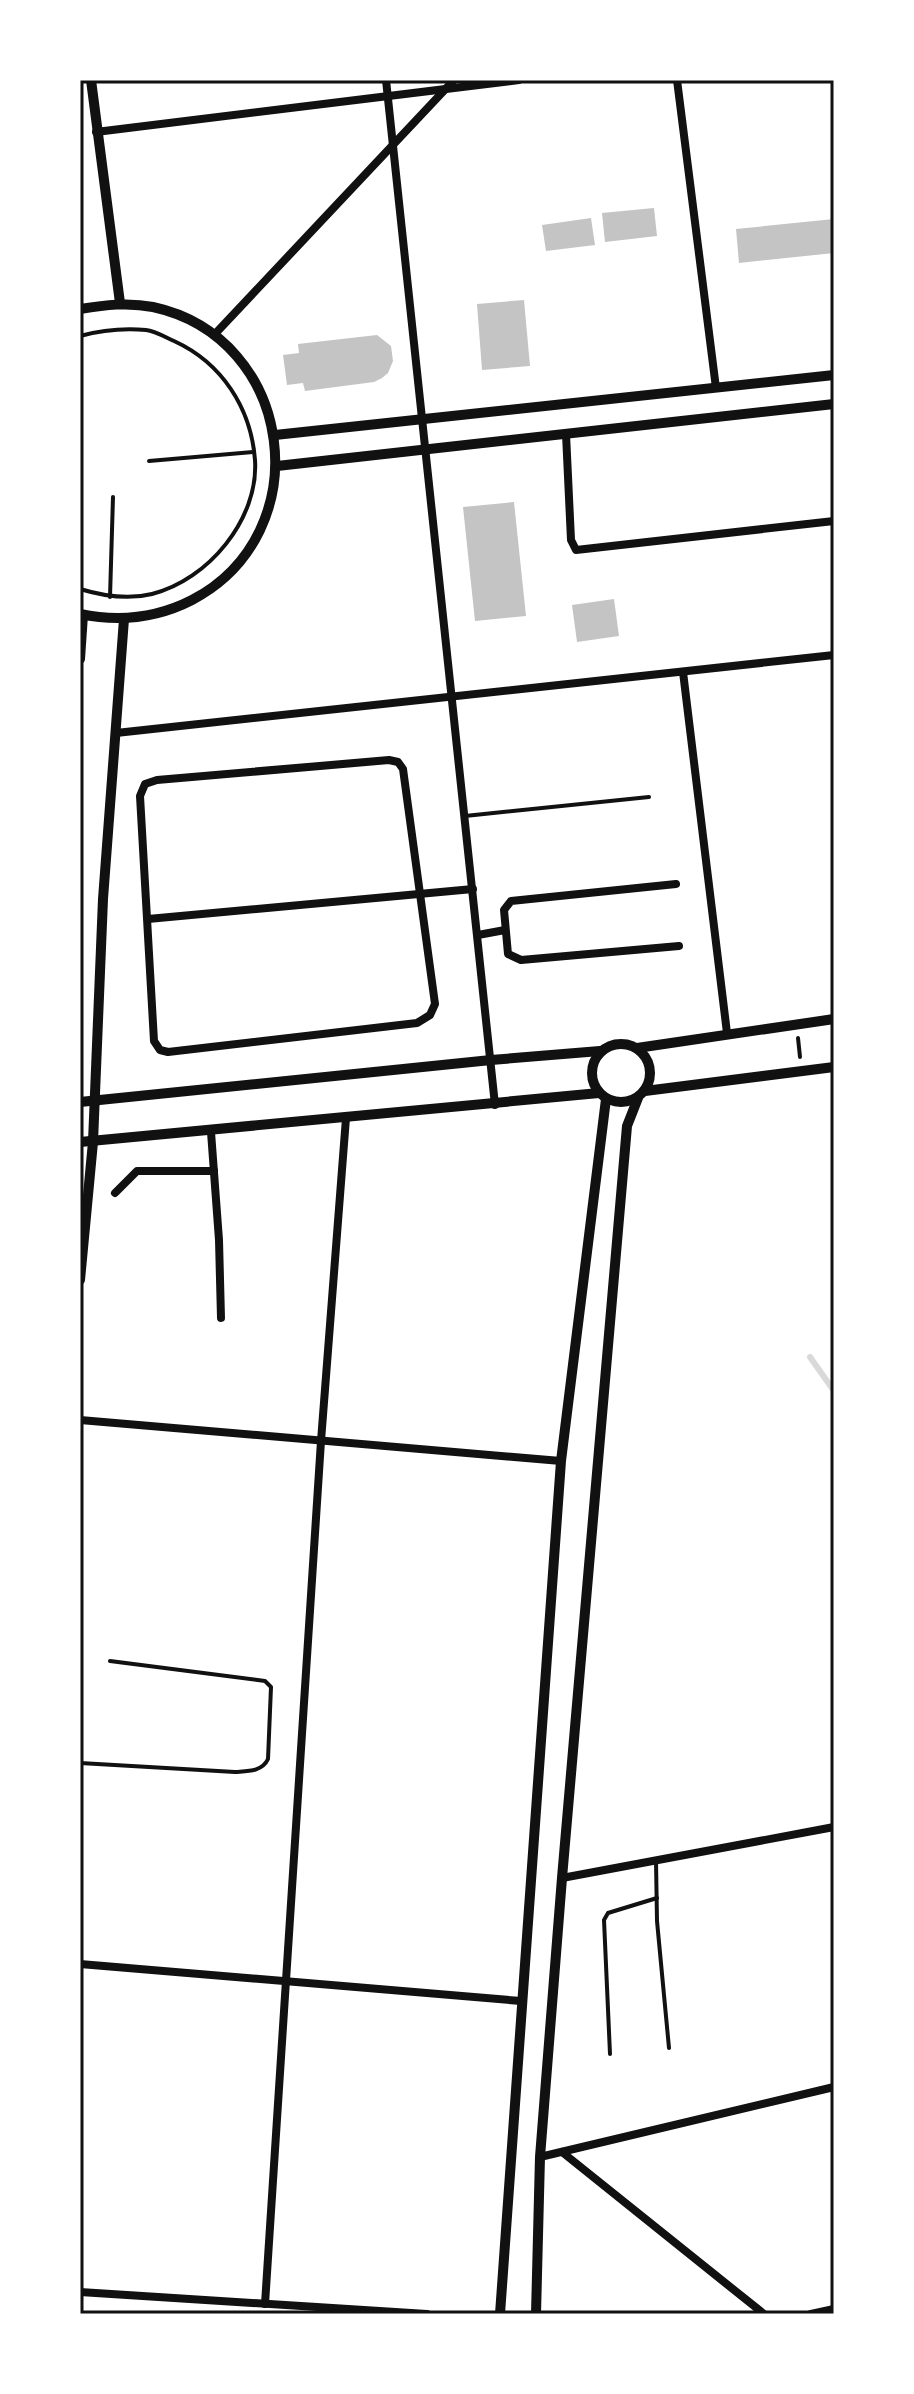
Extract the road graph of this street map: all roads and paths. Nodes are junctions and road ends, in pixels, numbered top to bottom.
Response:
1 (91, 80) edge
2 (386, 80) edge
3 (454, 80) edge
4 (519, 80) edge
5 (677, 80) edge
6 (446, 88) junction
7 (387, 95) junction
8 (96, 132) junction
9 (393, 146) junction
10 (120, 303) junction
11 (80, 309) edge
12 (214, 335) junction
13 (80, 336) edge
14 (834, 375) edge
15 (716, 388) junction
16 (834, 404) edge
17 (421, 419) junction
18 (566, 434) junction
19 (275, 435) junction
20 (424, 449) junction
21 (253, 452) junction
22 (149, 461) dead end
23 (277, 466) junction
24 (113, 497) dead end
25 (834, 521) edge
26 (80, 589) edge
27 (110, 597) junction
28 (81, 614) edge
29 (124, 619) junction
30 (834, 655) edge
31 (80, 659) edge
32 (683, 672) junction
33 (451, 696) junction
34 (116, 733) junction
35 (649, 797) dead end
36 (465, 816) junction
37 (676, 884) dead end
38 (473, 889) junction
39 (419, 895) junction
40 (148, 919) junction
41 (505, 930) junction
42 (478, 935) junction
43 (679, 946) dead end
44 (834, 1019) edge
45 (797, 1024) junction
46 (727, 1033) junction
47 (637, 1048) junction
48 (600, 1051) junction
49 (491, 1060) junction
50 (834, 1067) edge
51 (801, 1071) junction
52 (641, 1094) junction
53 (602, 1096) junction
54 (80, 1102) edge
55 (94, 1102) junction
56 (495, 1105) junction
57 (346, 1118) junction
58 (211, 1132) junction
59 (80, 1142) edge
60 (93, 1142) junction
61 (214, 1171) junction
62 (115, 1193) dead end
63 (80, 1280) edge
64 (221, 1318) dead end
65 (80, 1420) edge
66 (321, 1441) junction
67 (561, 1461) junction
68 (110, 1661) dead end
69 (80, 1763) edge
70 (834, 1827) edge
71 (656, 1859) junction
72 (562, 1878) junction
73 (657, 1898) junction
74 (80, 1964) edge
75 (285, 1981) junction
76 (521, 2001) junction
77 (669, 2048) dead end
78 (610, 2054) dead end
79 (834, 2087) edge
80 (562, 2152) junction
81 (540, 2157) junction
82 (80, 2292) edge
83 (265, 2304) junction
84 (834, 2309) edge
85 (427, 2314) edge
86 (500, 2314) edge
87 (536, 2314) edge
88 (764, 2314) edge
89 (811, 2314) edge

1 - 8 street
2 - 7 street
3 - 6 street
4 - 6 street
5 - 15 street
6 - 7 street
6 - 9 street
7 - 8 street
7 - 9 street
8 - 10 street
9 - 12 street
9 - 17 street
10 - 11 street
10 - 12 street
12 - 19 street
13 - 21 path
14 - 15 street
15 - 17 street
16 - 18 street
17 - 19 street
17 - 20 street
18 - 20 street
18 - 25 street
19 - 23 street
20 - 23 street
20 - 33 street
21 - 22 path
21 - 27 path
23 - 29 street
24 - 27 path
26 - 27 path
28 - 29 street
28 - 31 street
29 - 34 street
30 - 32 street
32 - 33 street
32 - 46 street
33 - 34 street
33 - 36 street
34 - 55 street
35 - 36 lane
36 - 38 street
37 - 41 street
38 - 39 street
38 - 42 street
39 - 40 street
39 - 40 street
39 - 40 street
41 - 42 street
41 - 43 street
42 - 49 street
44 - 45 street
45 - 46 street
45 - 51 path
46 - 47 street
47 - 48 street
47 - 52 street
48 - 49 street
48 - 53 street
49 - 55 street
49 - 56 street
50 - 51 street
51 - 52 street
52 - 53 street
52 - 72 street
53 - 56 street
53 - 67 street
54 - 55 street
55 - 60 street
56 - 57 street
57 - 58 street
57 - 66 street
58 - 60 street
58 - 61 street
59 - 60 street
60 - 63 street
61 - 62 street
61 - 64 street
65 - 66 street
66 - 67 street
66 - 75 street
67 - 76 street
68 - 69 lane
70 - 71 street
71 - 72 street
71 - 73 lane
72 - 81 street
73 - 77 lane
73 - 78 lane
74 - 75 street
75 - 76 street
75 - 83 street
76 - 86 street
79 - 80 street
80 - 81 street
80 - 88 street
81 - 87 street
82 - 83 street
83 - 85 street
84 - 89 street

